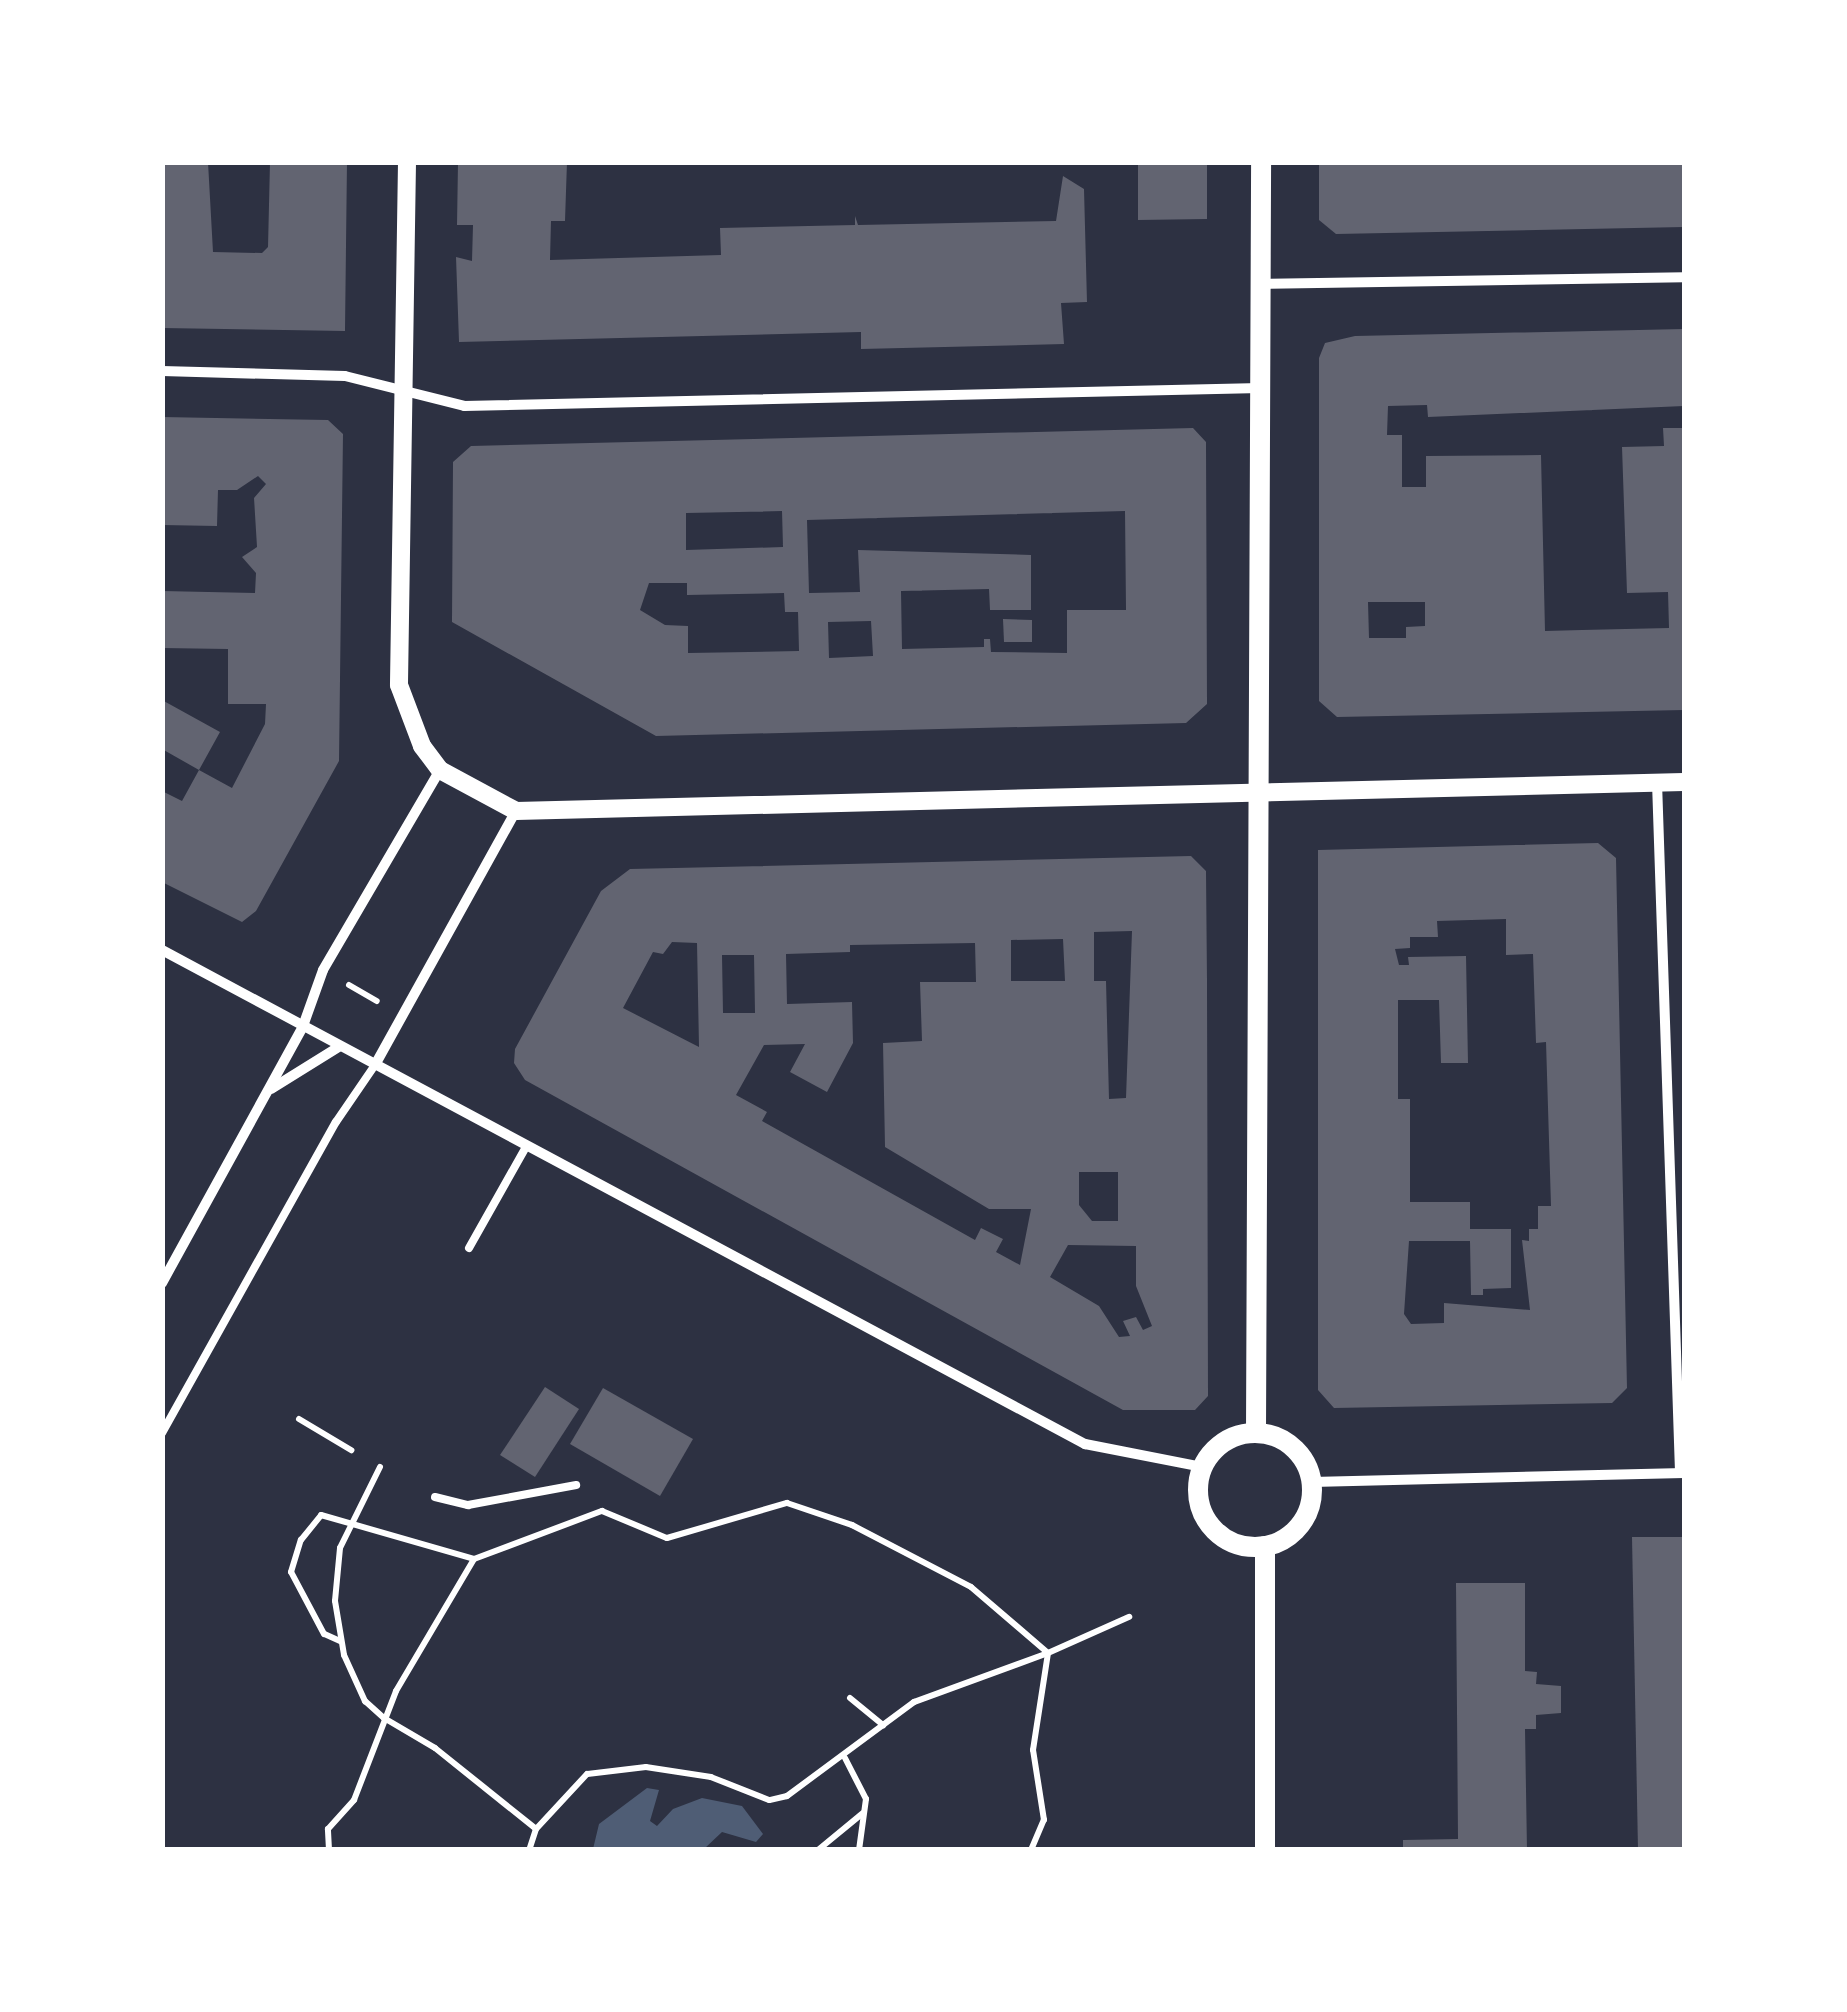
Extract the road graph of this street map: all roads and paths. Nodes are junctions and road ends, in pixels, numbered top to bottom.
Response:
1 (407, 162) edge
2 (1261, 162) edge
3 (1684, 276) edge
4 (1261, 284) junction
5 (162, 371) edge
6 (1261, 388) junction
7 (401, 394) junction
8 (440, 770) junction
9 (1657, 782) junction
10 (1684, 782) edge
11 (1259, 793) junction
12 (516, 811) junction
13 (162, 950) edge
14 (335, 977) dead end
15 (381, 1004) dead end
16 (303, 1026) junction
17 (340, 1046) junction
18 (375, 1065) junction
19 (270, 1089) junction
20 (527, 1146) junction
21 (469, 1248) dead end
22 (162, 1283) edge
23 (298, 1419) dead end
24 (1256, 1432) junction
25 (162, 1433) edge
26 (350, 1450) dead end
27 (380, 1467) dead end
28 (1202, 1467) junction
29 (1682, 1473) edge
30 (1312, 1482) junction
31 (576, 1484) dead end
32 (435, 1497) dead end
33 (351, 1523) junction
34 (1265, 1546) junction
35 (474, 1559) junction
36 (1129, 1617) dead end
37 (341, 1641) junction
38 (1048, 1653) junction
39 (850, 1698) dead end
40 (384, 1718) junction
41 (883, 1725) junction
42 (845, 1758) junction
43 (864, 1813) junction
44 (536, 1830) junction
45 (329, 1850) edge
46 (529, 1850) edge
47 (818, 1850) edge
48 (860, 1850) edge
49 (1031, 1850) edge
50 (1265, 1850) edge

1 - 7 street
2 - 4 main road
3 - 4 street
4 - 6 main road
5 - 7 street
6 - 7 street
6 - 11 main road
7 - 8 street
8 - 12 street
8 - 16 street
9 - 10 street
9 - 11 street
9 - 29 street
11 - 12 street
11 - 24 main road
12 - 18 street
13 - 16 street
14 - 15 path
16 - 17 street
16 - 19 street
17 - 18 street
17 - 19 street
18 - 20 street
18 - 25 lane
19 - 22 street
20 - 21 lane
20 - 28 street
23 - 26 path
24 - 28 main road
24 - 30 main road
27 - 33 path
28 - 34 main road
29 - 30 street
30 - 34 main road
31 - 32 lane
33 - 35 path
33 - 37 path
33 - 37 path
34 - 50 main road
35 - 38 path
35 - 40 path
36 - 38 path
37 - 40 path
38 - 41 path
38 - 49 path
39 - 41 path
40 - 44 path
40 - 45 path
41 - 42 path
42 - 43 path
42 - 44 path
43 - 47 path
43 - 48 path
44 - 46 path

